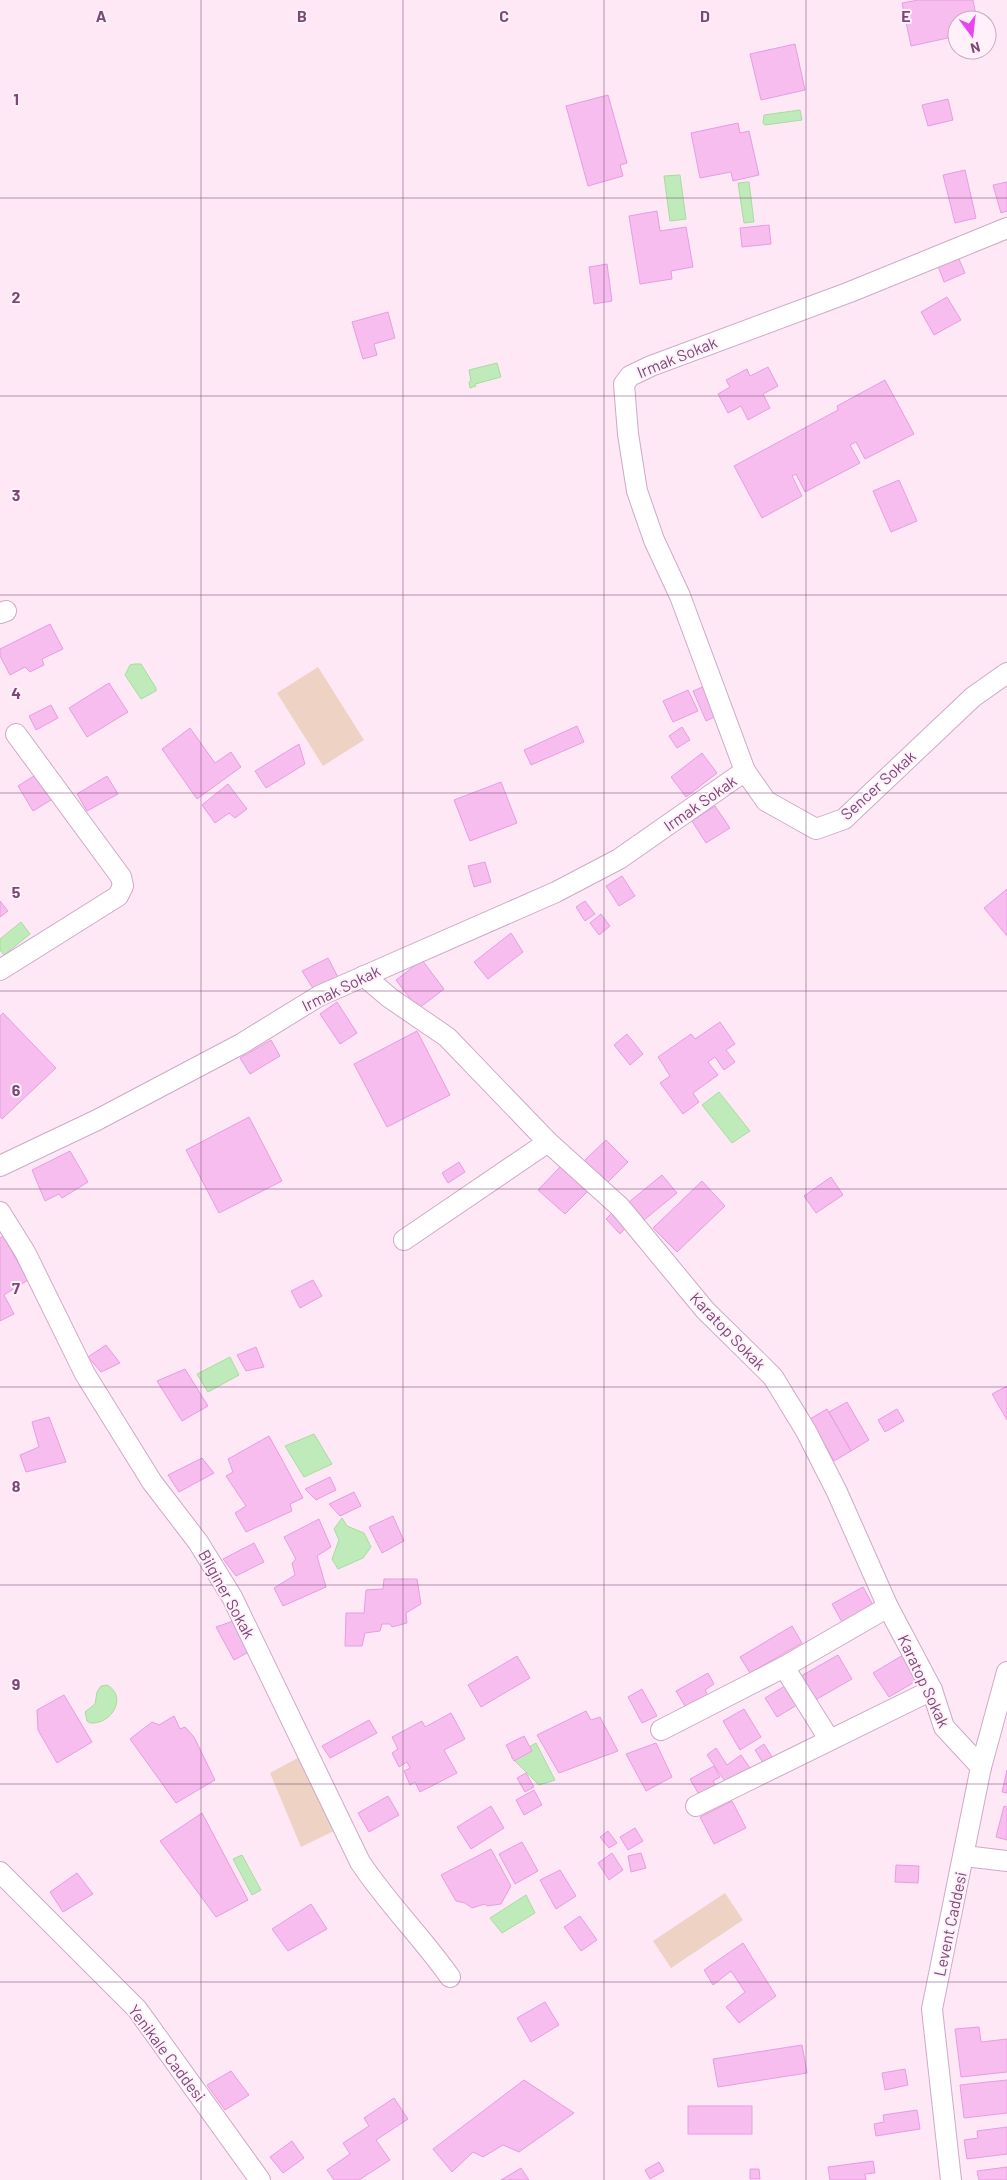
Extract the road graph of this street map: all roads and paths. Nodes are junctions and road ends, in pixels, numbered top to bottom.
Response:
1 (1007, 228) edge
2 (1007, 673) edge
3 (16, 734) dead end
4 (745, 771) junction
5 (0, 970) edge
6 (364, 976) junction
7 (548, 1142) junction
8 (0, 1166) edge
9 (0, 1212) edge
10 (404, 1240) dead end
11 (888, 1606) junction
12 (784, 1667) junction
13 (1007, 1672) edge
14 (932, 1690) junction
15 (661, 1730) dead end
16 (829, 1739) junction
17 (981, 1767) junction
18 (696, 1806) dead end
19 (965, 1856) junction
20 (1007, 1861) edge
21 (0, 1872) edge
22 (450, 1977) dead end
23 (260, 2180) edge
24 (951, 2180) edge

1 - 4 street, Irmak Sokak
2 - 4 street, Sencer Sokak
3 - 5 street
4 - 6 street, Irmak Sokak
6 - 7 street, Karatop Sokak
6 - 8 street, Irmak Sokak
7 - 10 street
7 - 11 street, Karatop Sokak
9 - 22 street, Bilginer Sokak
11 - 12 street
11 - 14 street, Karatop Sokak
12 - 15 street
12 - 16 street
13 - 17 street, Levent Caddesi
14 - 16 street
14 - 17 street, Karatop Sokak
16 - 18 street
17 - 19 street, Levent Caddesi
19 - 20 street
19 - 24 street, Levent Caddesi
21 - 23 street, Yenikale Caddesi

